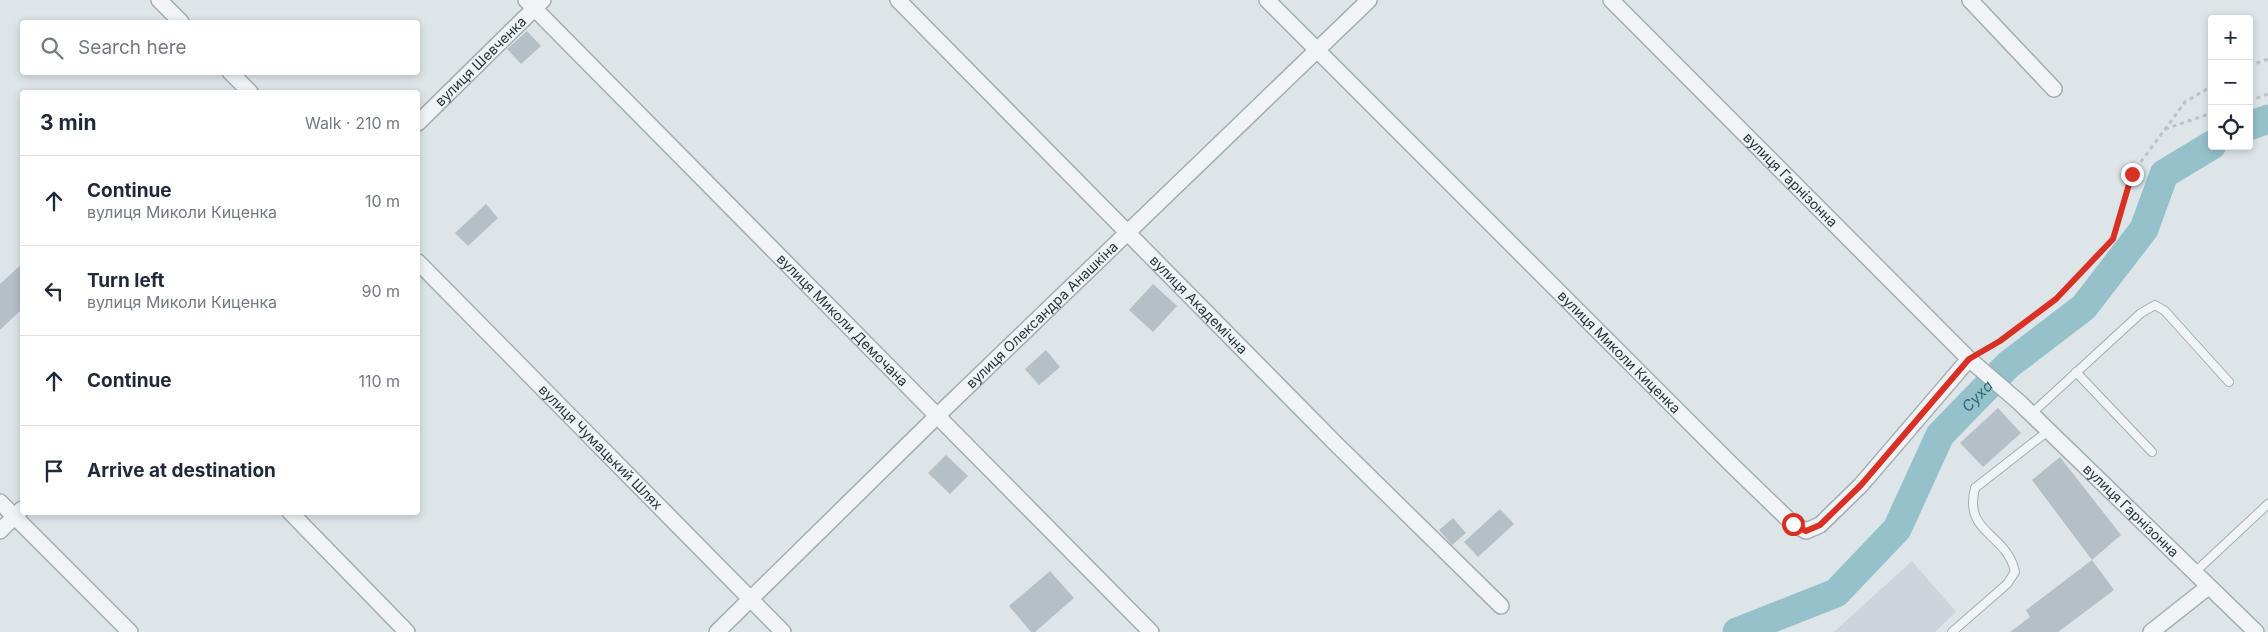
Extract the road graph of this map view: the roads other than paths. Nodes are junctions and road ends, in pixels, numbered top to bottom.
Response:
1 (159, 0) edge
2 (898, 0) edge
3 (1267, 0) edge
4 (1369, 0) edge
5 (1611, 0) edge
6 (1970, 0) edge
7 (534, 3) edge
8 (179, 20) edge
9 (1317, 51) junction
10 (233, 75) edge
11 (2054, 89) dead end
12 (248, 90) edge
13 (420, 121) edge
14 (1129, 232) junction
15 (420, 264) edge
16 (1969, 359) junction
17 (2076, 372) junction
18 (2229, 382) dead end
19 (2031, 414) junction
20 (936, 417) junction
21 (2048, 431) junction
22 (2152, 452) dead end
23 (1, 503) edge
24 (2268, 504) edge
25 (19, 513) edge
26 (21, 515) edge
27 (293, 515) edge
28 (0, 531) edge
29 (2194, 573) junction
30 (2208, 586) junction
31 (750, 600) junction
32 (1501, 606) dead end
33 (130, 632) edge
34 (407, 632) edge
35 (717, 632) edge
36 (783, 632) edge
37 (1151, 632) edge
38 (1952, 632) edge
39 (2151, 632) edge
40 (2256, 632) edge

1 - 8 street
2 - 14 street, вулиця Академічна
3 - 9 street, вулиця Миколи Киценка
4 - 9 street, вулиця Олександра Анашкіна
5 - 16 street, вулиця Гарнізонна
6 - 11 street
7 - 13 street, вулиця Шевченка
7 - 20 street, вулиця Миколи Демочана
9 - 14 street, вулиця Олександра Анашкіна
9 - 16 street, вулиця Миколи Киценка
10 - 12 street
14 - 20 street, вулиця Олександра Анашкіна
14 - 32 street, вулиця Академічна
15 - 31 street, вулиця Чумацький Шлях
16 - 19 street, вулиця Гарнізонна
17 - 18 lane
17 - 19 lane
17 - 22 lane
19 - 21 street, вулиця Гарнізонна
20 - 31 street, вулиця Олександра Анашкіна
20 - 37 street, вулиця Миколи Демочана
21 - 29 street, вулиця Гарнізонна
21 - 38 lane
23 - 25 street
24 - 29 lane
25 - 28 street
26 - 33 street
27 - 34 street
29 - 30 street, вулиця Гарнізонна
30 - 39 street
30 - 40 street, вулиця Гарнізонна
31 - 35 street, вулиця Олександра Анашкіна
31 - 36 street, вулиця Чумацький Шлях

